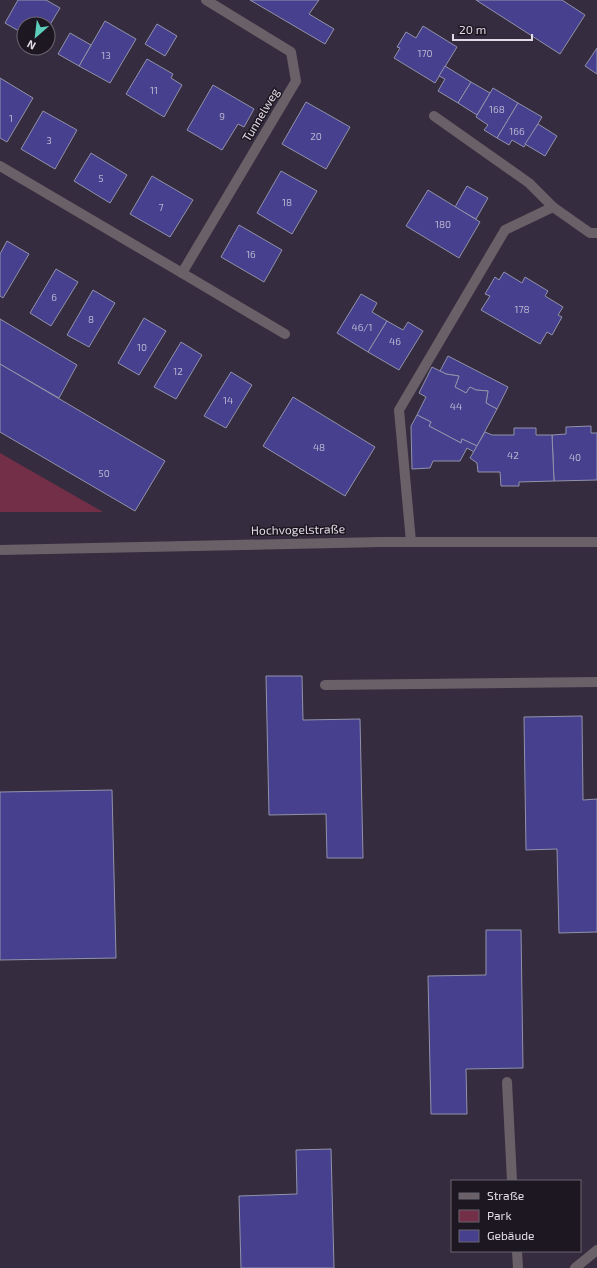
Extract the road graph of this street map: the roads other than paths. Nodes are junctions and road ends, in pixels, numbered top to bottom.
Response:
1 (206, 0) edge
2 (434, 116) dead end
3 (0, 166) edge
4 (553, 207) junction
5 (597, 233) edge
6 (182, 273) junction
7 (285, 334) dead end
8 (411, 542) junction
9 (597, 542) edge
10 (0, 550) edge
11 (597, 682) edge
12 (325, 685) dead end
13 (507, 1082) dead end
14 (512, 1180) edge
15 (597, 1250) edge
16 (517, 1252) edge
17 (518, 1268) edge
18 (575, 1268) edge

1 - 6 street, Tunnelweg
2 - 4 street
3 - 6 street
4 - 5 street
4 - 8 street
6 - 7 street
8 - 9 street, Hochvogelstraße
8 - 10 street, Hochvogelstraße
11 - 12 street
13 - 14 street
15 - 18 street
16 - 17 street

